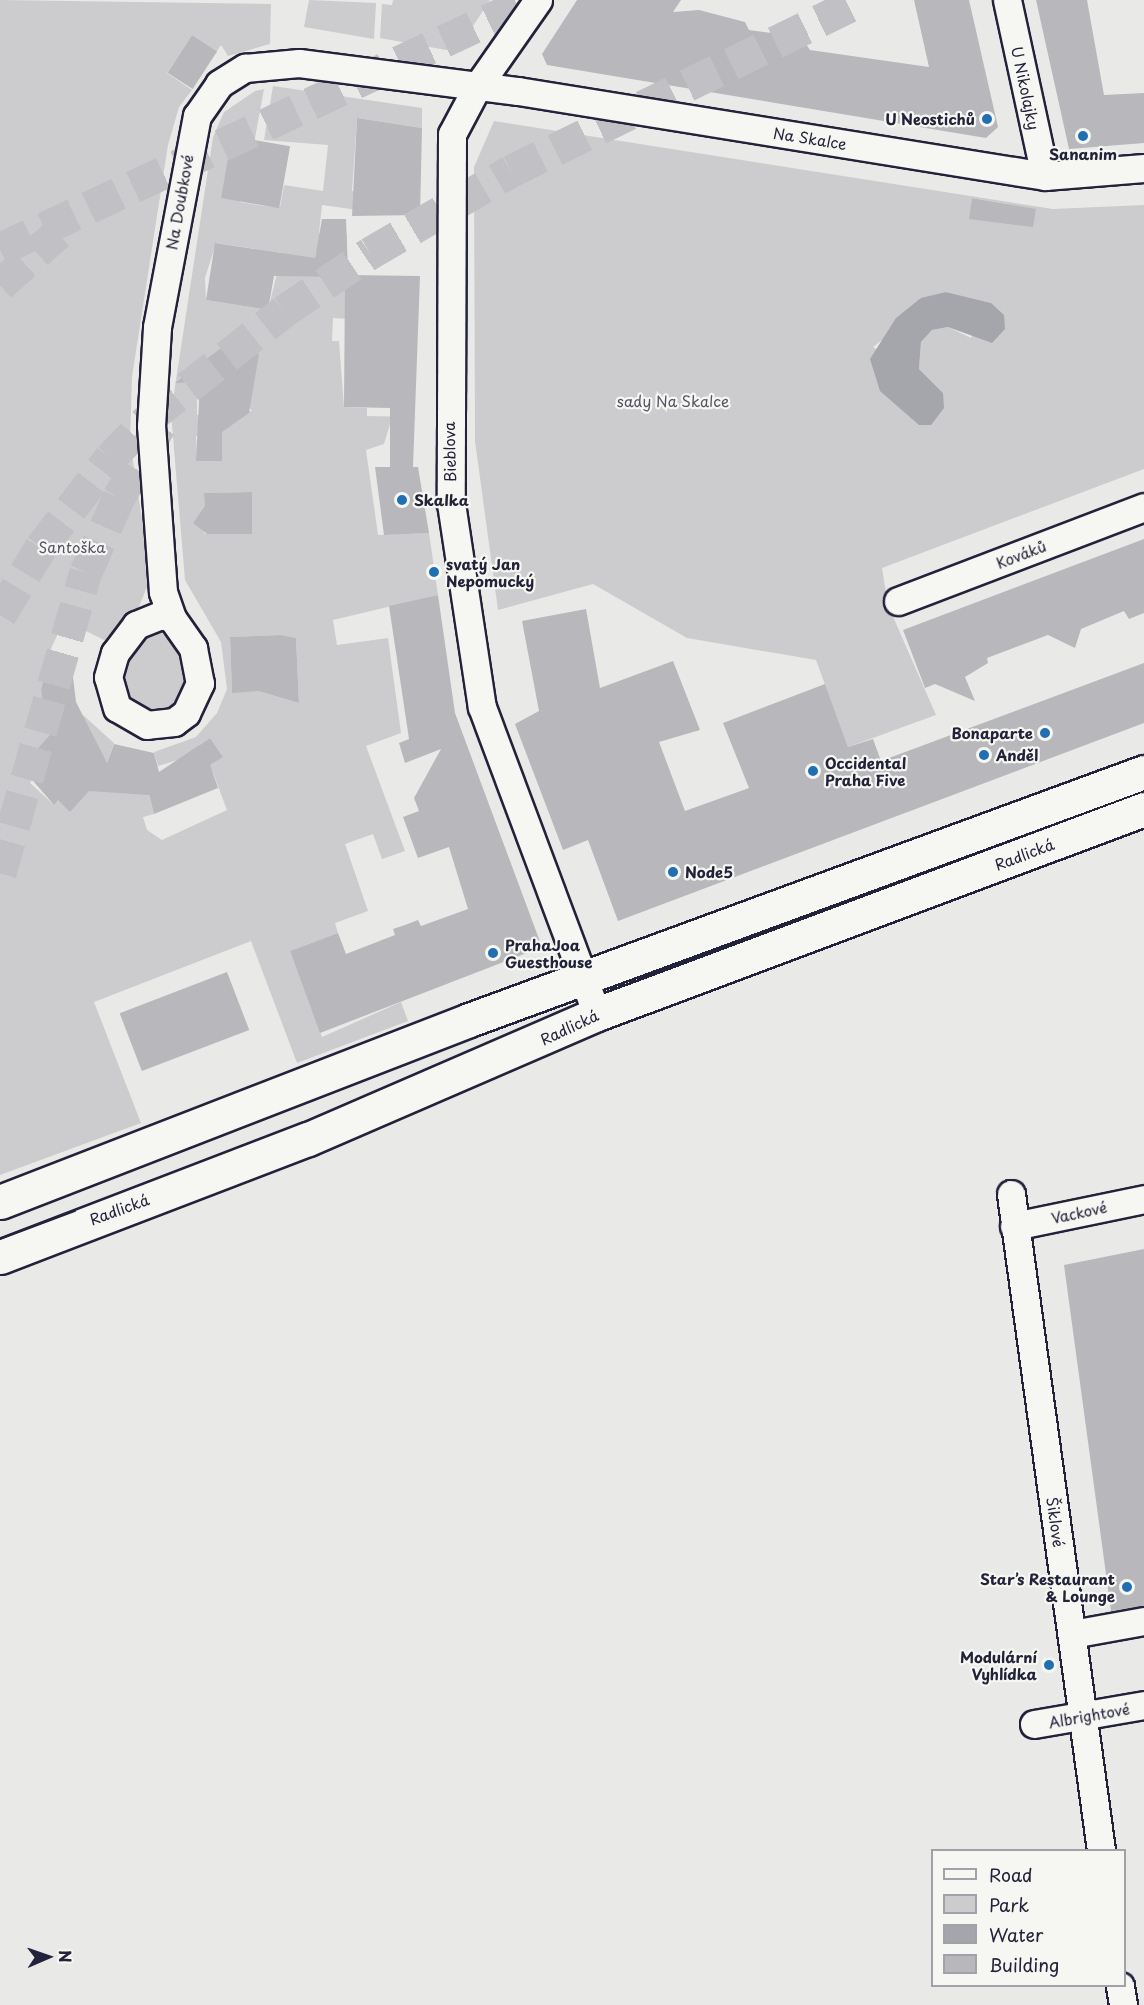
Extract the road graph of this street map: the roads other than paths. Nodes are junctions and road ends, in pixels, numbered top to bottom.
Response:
1 (538, 0) edge
2 (1007, 0) edge
3 (477, 87) junction
4 (1144, 168) edge
5 (1045, 176) junction
6 (1144, 507) edge
7 (898, 601) dead end
8 (162, 609) dead end
9 (1144, 772) edge
10 (1144, 809) edge
11 (584, 977) junction
12 (597, 1014) junction
13 (1011, 1194) dead end
14 (1144, 1199) edge
15 (0, 1202) edge
16 (1014, 1226) junction
17 (0, 1257) edge
18 (1144, 1621) edge
19 (1072, 1634) junction
20 (1144, 1705) edge
21 (1083, 1716) junction
22 (1034, 1724) dead end
23 (1101, 1849) edge
24 (1120, 1987) edge
25 (1123, 2005) edge

1 - 3 street, Bieblova
2 - 5 street, U Nikolajky
3 - 5 street, Na Skalce
3 - 8 street, Na Doubkové
3 - 11 street, Bieblova
4 - 5 street, Na Skalce
6 - 7 street, Kováků
9 - 11 main road
10 - 12 main road, Radlická
11 - 12 street, Bieblova
11 - 15 main road
12 - 17 main road, Radlická
13 - 16 street, Šiklové
14 - 16 street, Vackové
16 - 19 street, Šiklové
18 - 19 street
19 - 21 street, Šiklové
20 - 21 street, Albrightové
21 - 22 street, Albrightové
21 - 23 street, Šiklové
24 - 25 street

